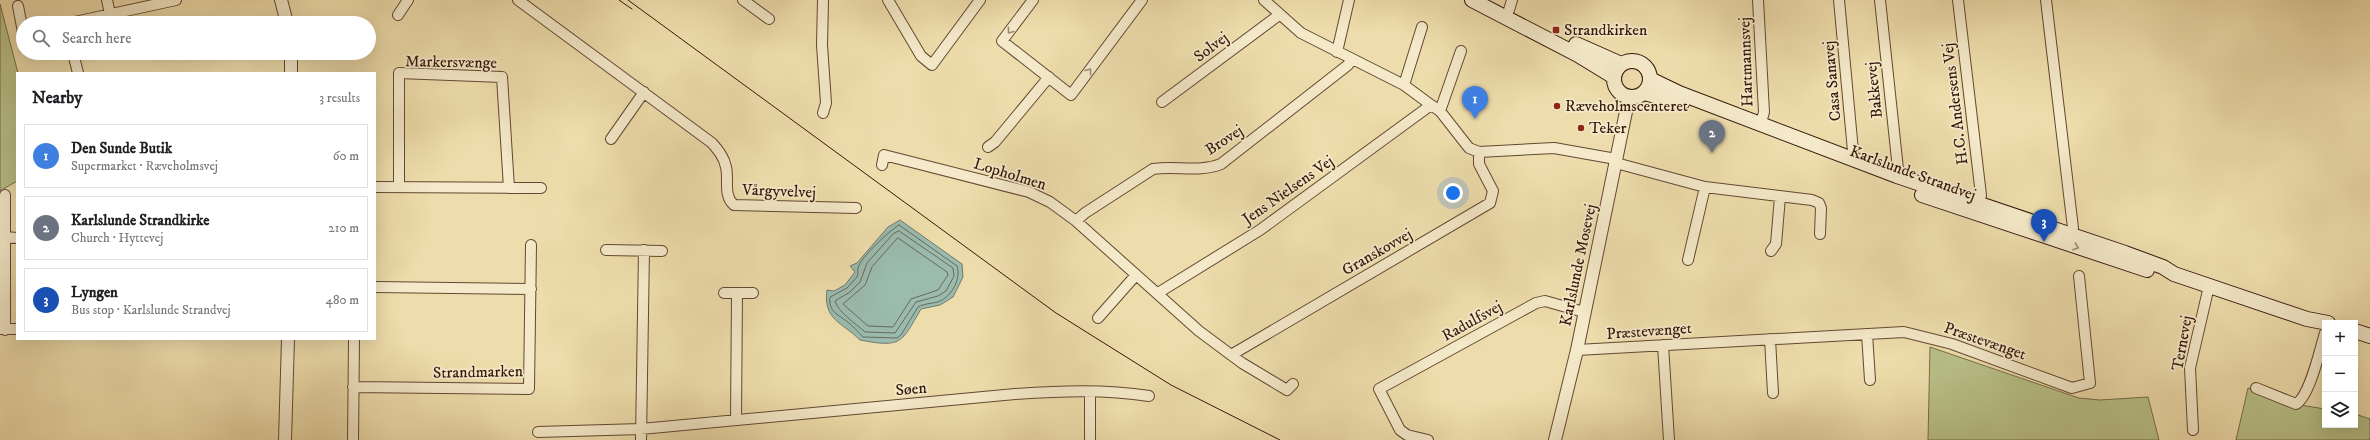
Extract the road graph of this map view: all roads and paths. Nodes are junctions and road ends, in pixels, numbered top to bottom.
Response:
1 (107, 0) edge
2 (176, 0) edge
3 (281, 0) edge
4 (408, 0) edge
5 (518, 0) edge
6 (744, 0) edge
7 (823, 0) edge
8 (888, 0) edge
9 (980, 0) edge
10 (1033, 0) edge
11 (1142, 0) edge
12 (1264, 0) edge
13 (1349, 0) edge
14 (1472, 0) edge
15 (1492, 0) edge
16 (1758, 0) edge
17 (1839, 0) edge
18 (1880, 0) edge
19 (1958, 0) edge
20 (2046, 0) edge
21 (134, 4) edge
22 (1511, 5) edge
23 (18, 6) dead end
24 (110, 14) junction
25 (398, 15) dead end
26 (1279, 15) junction
27 (19, 16) edge
28 (101, 16) edge
29 (285, 16) edge
30 (769, 19) dead end
31 (1422, 27) dead end
32 (1461, 51) dead end
33 (1337, 52) junction
34 (1352, 59) junction
35 (75, 60) edge
36 (291, 60) edge
37 (1621, 64) junction
38 (78, 72) edge
39 (291, 72) edge
40 (1614, 77) junction
41 (1048, 78) junction
42 (1650, 79) junction
43 (1404, 85) junction
44 (644, 92) junction
45 (1644, 93) junction
46 (1629, 97) junction
47 (1162, 102) dead end
48 (1436, 108) junction
49 (823, 113) dead end
50 (1760, 123) junction
51 (611, 139) dead end
52 (988, 147) dead end
53 (1479, 152) junction
54 (1851, 158) junction
55 (1616, 161) junction
56 (882, 165) dead end
57 (1897, 176) junction
58 (376, 187) edge
59 (399, 187) junction
60 (1705, 187) junction
61 (509, 188) junction
62 (541, 188) dead end
63 (5, 195) dead end
64 (1780, 197) junction
65 (1979, 205) junction
66 (856, 208) dead end
67 (1076, 221) junction
68 (1820, 234) dead end
69 (2071, 235) junction
70 (5, 238) junction
71 (16, 238) edge
72 (531, 245) dead end
73 (606, 250) dead end
74 (644, 250) junction
75 (662, 251) dead end
76 (1771, 251) dead end
77 (1688, 260) dead end
78 (2174, 274) junction
79 (1136, 275) junction
80 (2079, 276) dead end
81 (2209, 286) junction
82 (376, 287) edge
83 (531, 289) junction
84 (724, 293) dead end
85 (737, 293) junction
86 (754, 293) dead end
87 (1158, 293) junction
88 (1584, 312) junction
89 (1098, 318) dead end
90 (2307, 318) junction
91 (2322, 322) edge
92 (2322, 327) edge
93 (2, 330) edge
94 (16, 330) edge
95 (2358, 332) edge
96 (1867, 334) junction
97 (2370, 336) edge
98 (1770, 339) junction
99 (288, 340) edge
100 (354, 340) edge
101 (2358, 341) edge
102 (2322, 342) edge
103 (1663, 345) junction
104 (2370, 345) edge
105 (1577, 350) junction
106 (1231, 355) junction
107 (1870, 380) dead end
108 (1293, 384) dead end
109 (353, 387) junction
110 (2256, 388) dead end
111 (1090, 392) junction
112 (1773, 393) dead end
113 (1149, 396) dead end
114 (736, 419) junction
115 (641, 429) junction
116 (2193, 430) dead end
117 (538, 432) dead end
118 (285, 440) edge
119 (353, 440) edge
120 (641, 440) edge
121 (1090, 440) edge
122 (1428, 440) edge
123 (1555, 440) edge
124 (1669, 440) edge

1 - 24 street
2 - 21 street
3 - 29 street
4 - 25 street
5 - 44 street, Vårgyvelvej
6 - 30 street
7 - 49 street
8 - 9 street
10 -> 41 street
41 -> 11 street
12 - 26 street
13 - 33 street
14 - 40 main road
15 - 22 main road
16 - 50 street, Hartmannsvej
17 - 54 street, Casa Sanavej
18 - 57 street, Bakkevej
19 - 65 street, H.C. Andersens Vej
20 - 69 street
21 - 24 street
22 - 37 main road
23 - 27 street
24 - 28 street
26 - 33 street
26 - 47 street, Solvej
31 - 43 street
32 - 48 street
33 - 34 street
34 - 43 street
34 - 67 street, Brovej
35 - 38 street
36 - 39 street
37 - 40 main road
37 - 42 main road
40 - 46 main road
41 - 52 street
42 - 45 main road
42 - 50 main road, Karlslunde Strandvej
43 - 48 street
44 - 51 street
44 - 66 street, Vårgyvelvej
45 - 46 main road
45 -> 78 main road, Karlslunde Strandvej
46 - 55 street, Karlslunde Mosevej
48 - 53 street
48 - 87 street, Jens Nielsens Vej
50 - 54 main road, Karlslunde Strandvej
53 - 55 street
53 - 106 street, Granskovvej
54 - 57 main road, Karlslunde Strandvej
55 - 60 street
55 - 88 street, Karlslunde Mosevej
56 - 67 street, Lopholmen
57 - 65 main road, Karlslunde Strandvej
58 - 59 street
59 - 61 street
59 - 61 street, Markersvænge
60 - 64 street
60 - 77 street
61 - 62 street
63 - 70 street
64 - 68 street
64 - 76 street
65 - 69 main road, Karlslunde Strandvej
67 - 79 street, Lopholmen
69 - 78 main road, Karlslunde Strandvej
70 - 71 street
70 - 93 street
72 - 83 street, Strandmarken
73 - 74 street
74 - 75 street
74 - 115 street
78 - 81 main road, Karlslunde Strandvej
79 - 87 street, Lopholmen
79 - 89 street
80 - 96 street, Præstevænget
81 - 90 main road, Karlslunde Strandvej
81 - 116 street, Ternevej
82 - 83 street
83 - 109 street, Strandmarken
84 - 85 street
85 - 86 street
85 - 114 street
87 - 106 street, Lopholmen
88 - 105 street, Karlslunde Mosevej
88 - 122 street, Radulfsvej
90 - 91 main road
90 - 92 main road
93 - 94 street
95 - 97 main road
96 - 98 street, Præstevænget
96 - 107 street
98 - 103 street, Præstevænget
98 - 112 street
99 - 118 street
100 - 109 street
101 - 104 main road
102 - 110 street
103 - 105 street, Præstevænget
103 - 124 street
105 - 123 street, Karlslunde Mosevej
106 - 108 street, Lopholmen
109 - 119 street
111 - 113 street, Søen
111 - 114 street, Søen
111 - 121 street
114 - 115 street, Søen
115 - 117 street, Søen
115 - 120 street

